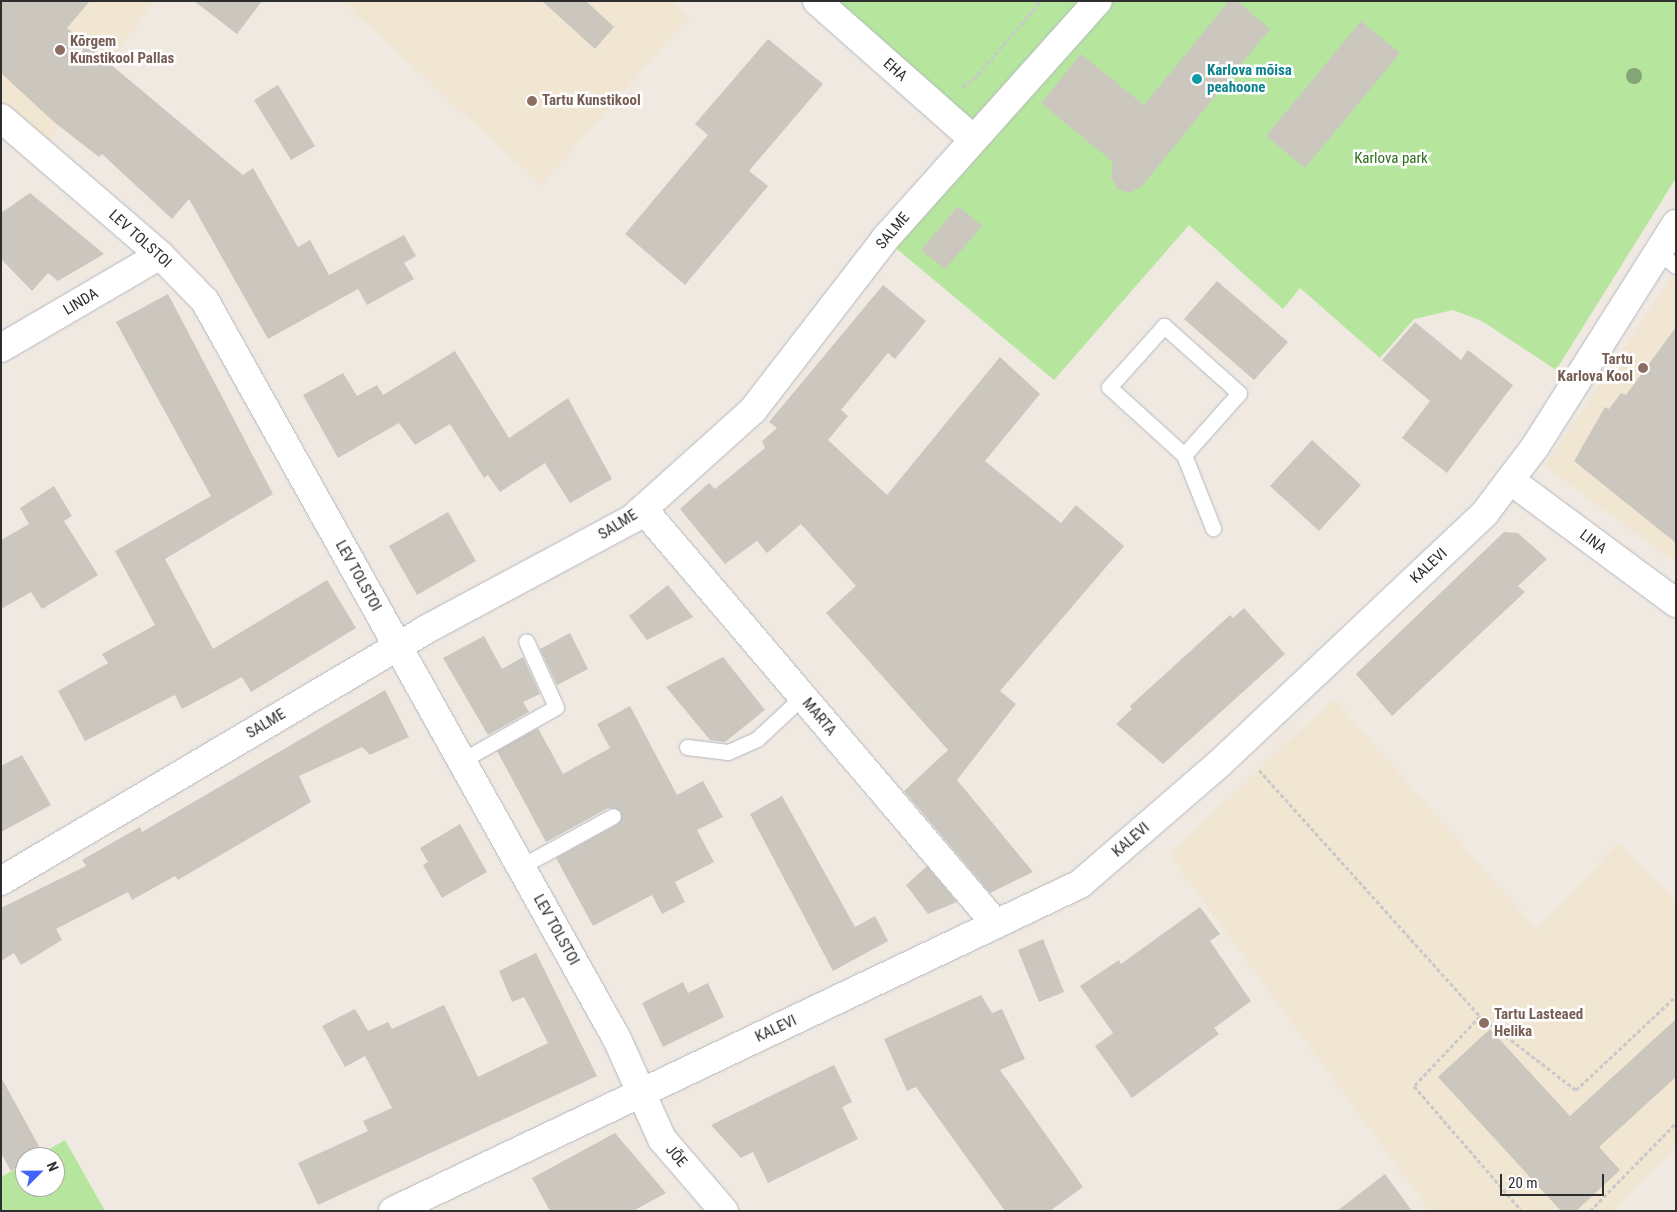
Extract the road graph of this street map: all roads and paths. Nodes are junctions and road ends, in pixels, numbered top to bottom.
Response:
1 (817, 1) edge
2 (1041, 1) edge
3 (1098, 1) edge
4 (951, 85) dead end
5 (1, 118) edge
6 (973, 139) junction
7 (1676, 224) edge
8 (160, 255) junction
9 (1667, 259) edge
10 (1, 348) edge
11 (1184, 455) junction
12 (1510, 480) junction
13 (643, 509) junction
14 (1213, 528) dead end
15 (1676, 603) edge
16 (526, 641) dead end
17 (397, 647) junction
18 (802, 696) junction
19 (687, 746) dead end
20 (461, 761) junction
21 (1259, 770) dead end
22 (612, 816) dead end
23 (520, 867) junction
24 (1, 881) edge
25 (996, 924) junction
26 (1676, 996) edge
27 (1480, 1016) junction
28 (639, 1093) junction
29 (1676, 1123) edge
30 (393, 1211) edge
31 (724, 1211) edge
32 (1522, 1211) edge
33 (1590, 1211) edge

1 - 6 street, EHA
2 - 4 path
3 - 6 street, SALME
5 - 8 street, LEV TOLSTOI
6 - 13 street, SALME
7 - 9 street, KALEVI
8 - 10 street, LINDA
8 - 17 street, LEV TOLSTOI
9 - 12 street, KALEVI
11 - 11 lane
11 - 14 lane
12 - 15 street, LINA
12 - 25 street, KALEVI
13 - 17 street, SALME
13 - 18 street, MARTA
16 - 20 lane
17 - 20 street, LEV TOLSTOI
17 - 24 street, SALME
18 - 19 lane
18 - 25 street, MARTA
20 - 23 street, LEV TOLSTOI
21 - 27 path
22 - 23 lane
23 - 28 street, LEV TOLSTOI
25 - 28 street, KALEVI
26 - 27 path
27 - 32 path
28 - 30 street, KALEVI
28 - 31 street, JÕE
29 - 33 path

